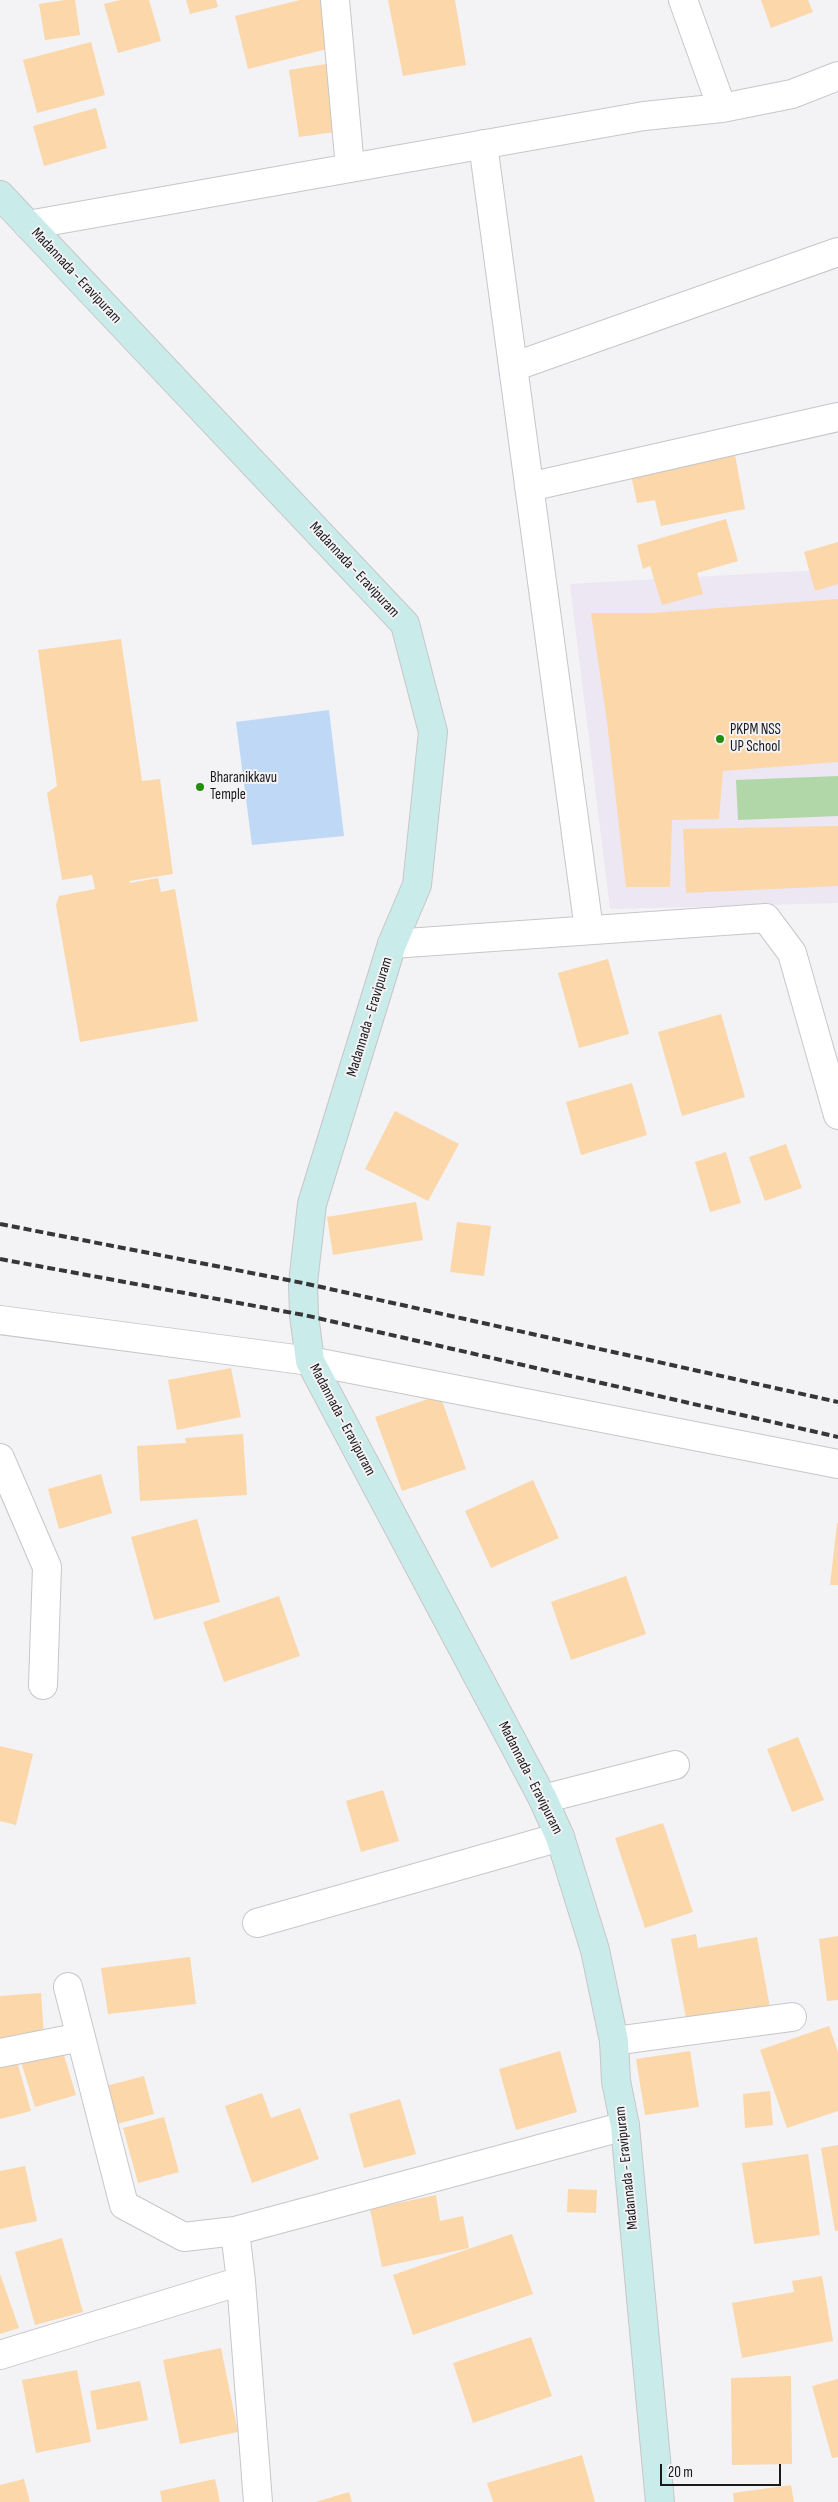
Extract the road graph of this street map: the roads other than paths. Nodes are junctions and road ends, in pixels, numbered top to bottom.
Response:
1 (334, 0) edge
2 (683, 0) edge
3 (838, 76) edge
4 (722, 108) junction
5 (483, 144) junction
6 (350, 168) junction
7 (0, 195) edge
8 (28, 225) junction
9 (838, 252) edge
10 (513, 367) junction
11 (838, 417) edge
12 (529, 487) junction
13 (589, 930) junction
14 (392, 944) junction
15 (838, 1115) edge
16 (0, 1320) edge
17 (310, 1361) junction
18 (0, 1458) edge
19 (838, 1464) edge
20 (43, 1684) dead end
21 (675, 1766) dead end
22 (543, 1799) junction
23 (560, 1837) junction
24 (257, 1923) dead end
25 (68, 1987) dead end
26 (792, 2017) dead end
27 (81, 2037) junction
28 (614, 2042) junction
29 (0, 2053) edge
30 (624, 2126) junction
31 (234, 2231) junction
32 (241, 2281) junction
33 (0, 2355) edge
34 (258, 2502) edge
35 (660, 2502) edge

1 - 6 street
2 - 4 street
3 - 4 street
4 - 5 street
5 - 6 street
5 - 10 street
6 - 8 street
7 - 8 main road, Madannada - Eravipuram
8 - 14 main road, Madannada - Eravipuram
9 - 10 street
10 - 12 street
11 - 12 street
12 - 13 street
13 - 14 street
13 - 15 street
14 - 17 main road, Madannada - Eravipuram
16 - 17 street
17 - 19 street
17 - 22 main road, Madannada - Eravipuram
18 - 20 street
21 - 22 street
22 - 23 main road, Madannada - Eravipuram
23 - 24 street
23 - 28 main road, Madannada - Eravipuram
25 - 27 street
26 - 28 street
27 - 29 street
27 - 31 street
28 - 30 main road, Madannada - Eravipuram
30 - 31 street
30 - 35 main road, Madannada - Eravipuram
31 - 32 street
32 - 33 street
32 - 34 street

